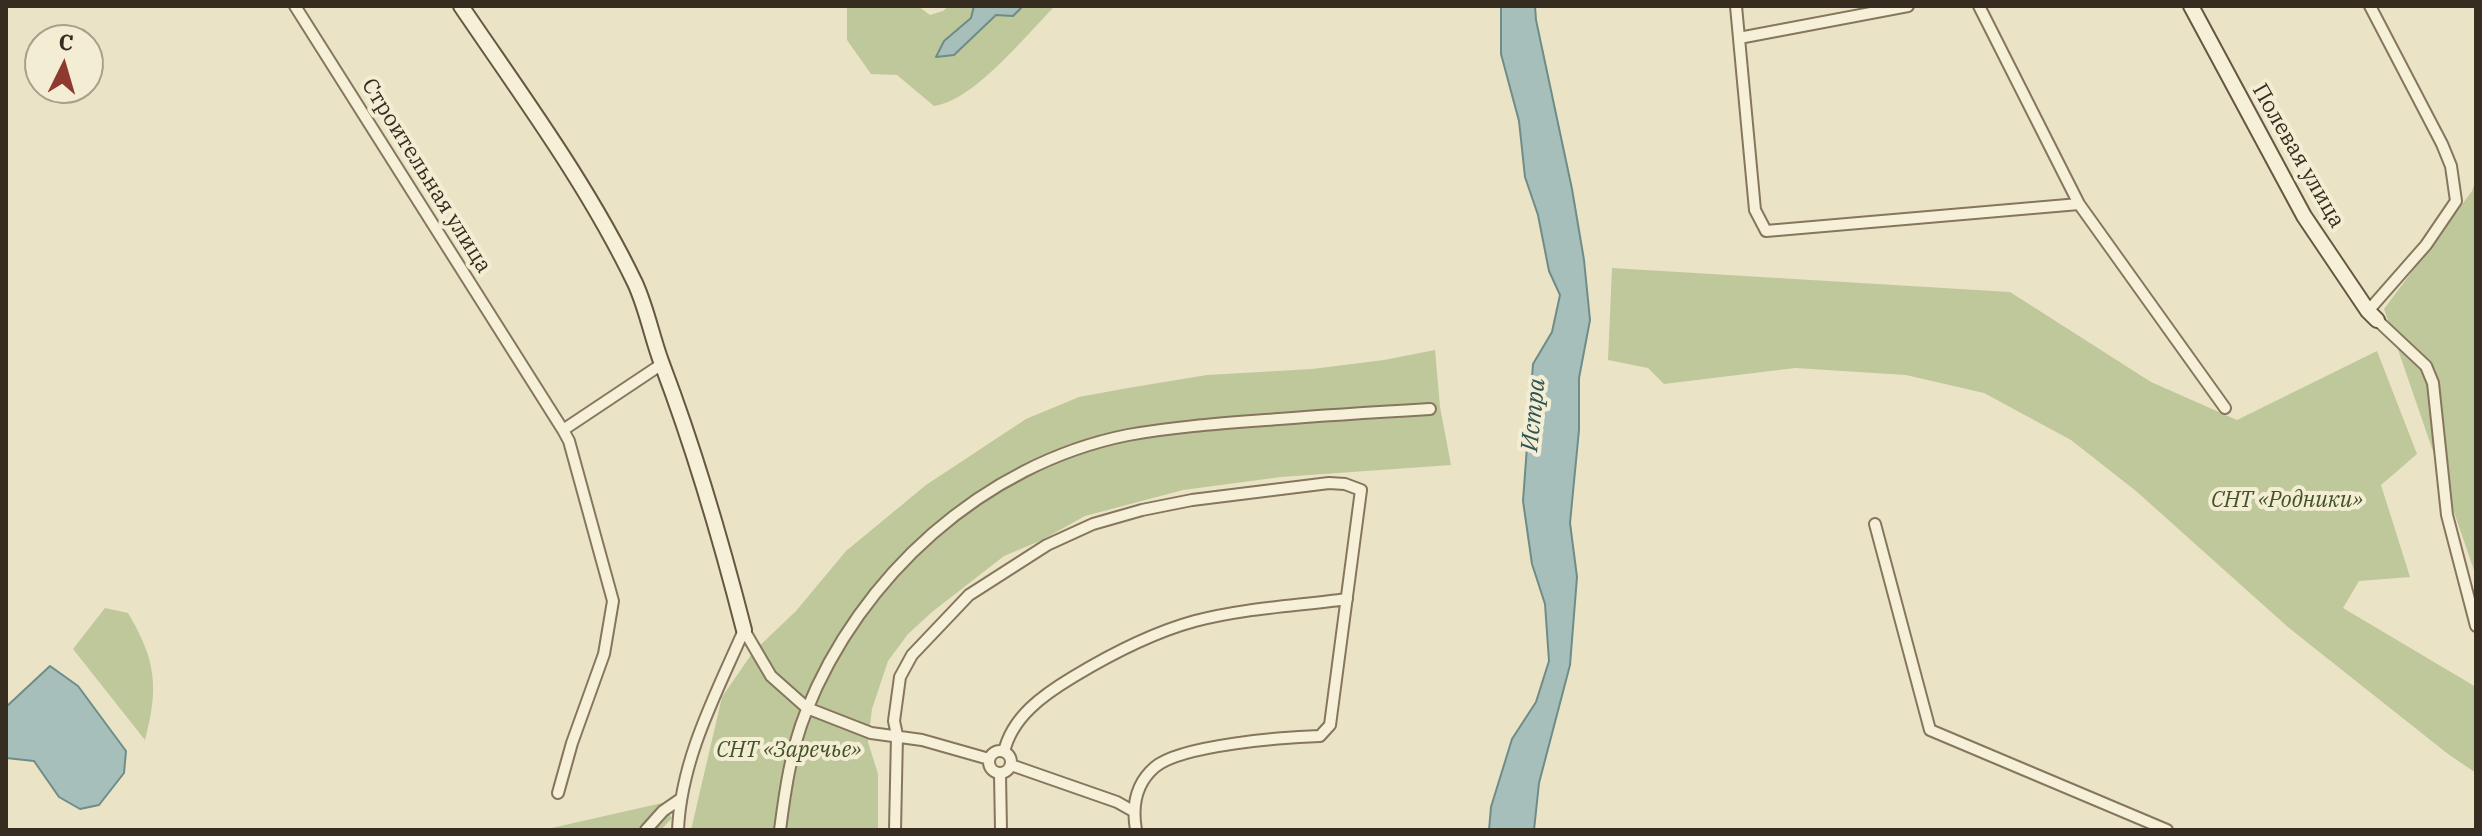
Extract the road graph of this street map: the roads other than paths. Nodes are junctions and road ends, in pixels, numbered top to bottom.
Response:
1 (295, 6) edge
2 (461, 6) edge
3 (1736, 6) edge
4 (1908, 6) edge
5 (1979, 6) edge
6 (2191, 6) edge
7 (2370, 6) edge
8 (1739, 38) junction
9 (2079, 204) junction
10 (2372, 316) junction
11 (662, 364) junction
12 (2225, 408) dead end
13 (1430, 409) dead end
14 (563, 430) junction
15 (1875, 524) dead end
16 (1347, 599) junction
17 (2476, 626) edge
18 (744, 630) junction
19 (807, 708) junction
20 (897, 735) junction
21 (1004, 752) junction
22 (989, 759) junction
23 (1011, 765) junction
24 (1000, 774) junction
25 (558, 793) dead end
26 (679, 800) junction
27 (1133, 811) junction
28 (646, 830) edge
29 (678, 830) edge
30 (780, 830) edge
31 (895, 830) edge
32 (1001, 830) edge
33 (1136, 830) edge
34 (2167, 830) edge

1 - 14 street, Строительная улица
2 - 11 street
3 - 8 street
4 - 8 street
5 - 9 street
6 - 10 street, Полевая улица
7 - 10 street
8 - 9 street
9 - 12 street
10 - 17 street
11 - 14 street
11 - 18 street
13 - 19 street
14 - 25 street, Строительная улица
15 - 34 street
16 - 20 street
16 - 21 street
16 - 27 street
18 - 19 street
18 - 26 street
19 - 20 street
19 - 30 street
20 - 22 street
20 - 31 street
21 - 22 street
21 - 23 street
22 - 24 street
23 - 24 street
23 - 27 street
24 - 32 street
26 - 28 street
26 - 29 street
27 - 33 street

